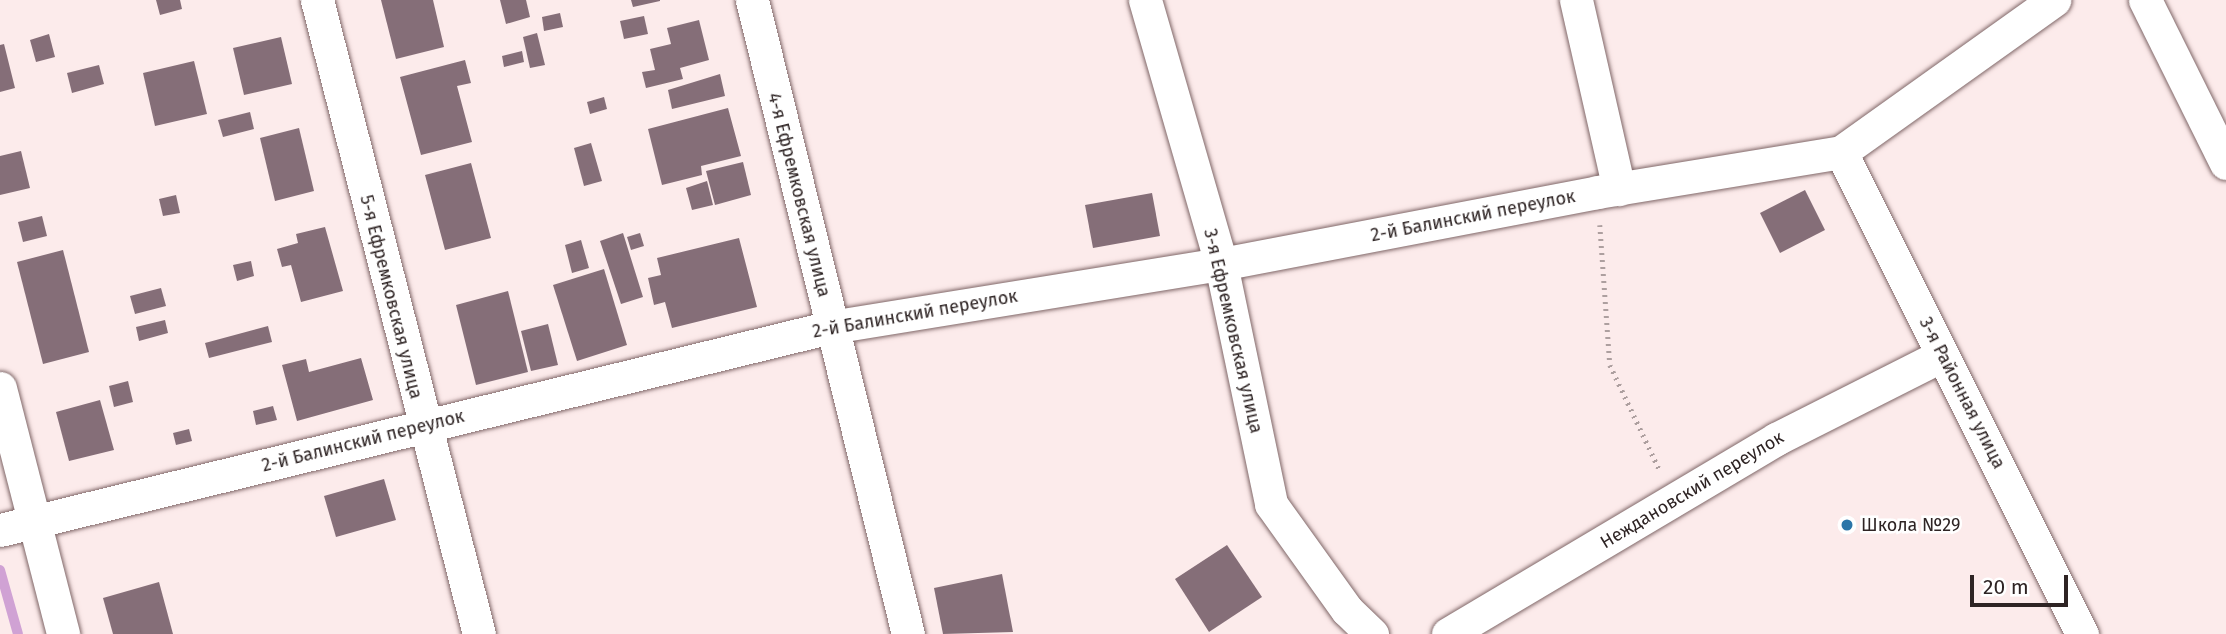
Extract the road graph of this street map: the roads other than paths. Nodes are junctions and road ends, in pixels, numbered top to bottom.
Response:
1 (317, 0) edge
2 (752, 0) edge
3 (1145, 0) edge
4 (1576, 0) edge
5 (2145, 0) edge
6 (2045, 3) edge
7 (1841, 152) junction
8 (2226, 163) edge
9 (1608, 190) junction
10 (1221, 264) junction
11 (831, 327) junction
12 (1942, 355) junction
13 (0, 388) edge
14 (423, 427) junction
15 (35, 521) junction
16 (0, 530) edge
17 (63, 634) edge
18 (480, 634) edge
19 (908, 634) edge
20 (1372, 634) edge
21 (1448, 634) edge
22 (2082, 634) edge

1 - 14 street, 5-я Ефремковская улица
2 - 11 street, 4-я Ефремковская улица
3 - 10 street, 3-я Ефремковская улица
4 - 9 street
5 - 8 street
6 - 7 street
7 - 9 street, 2-й Балинский переулок
7 - 12 street, 3-я Районная улица
9 - 10 street, 2-й Балинский переулок
10 - 11 street, 2-й Балинский переулок
10 - 20 street, 3-я Ефремковская улица
11 - 14 street, 2-й Балинский переулок
11 - 19 street, 4-я Ефремковская улица
12 - 21 street, Неждановский переулок
12 - 22 street, 3-я Районная улица
13 - 15 street
14 - 15 street, 2-й Балинский переулок
14 - 18 street, 5-я Ефремковская улица
15 - 16 street, 2-й Балинский переулок
15 - 17 street

